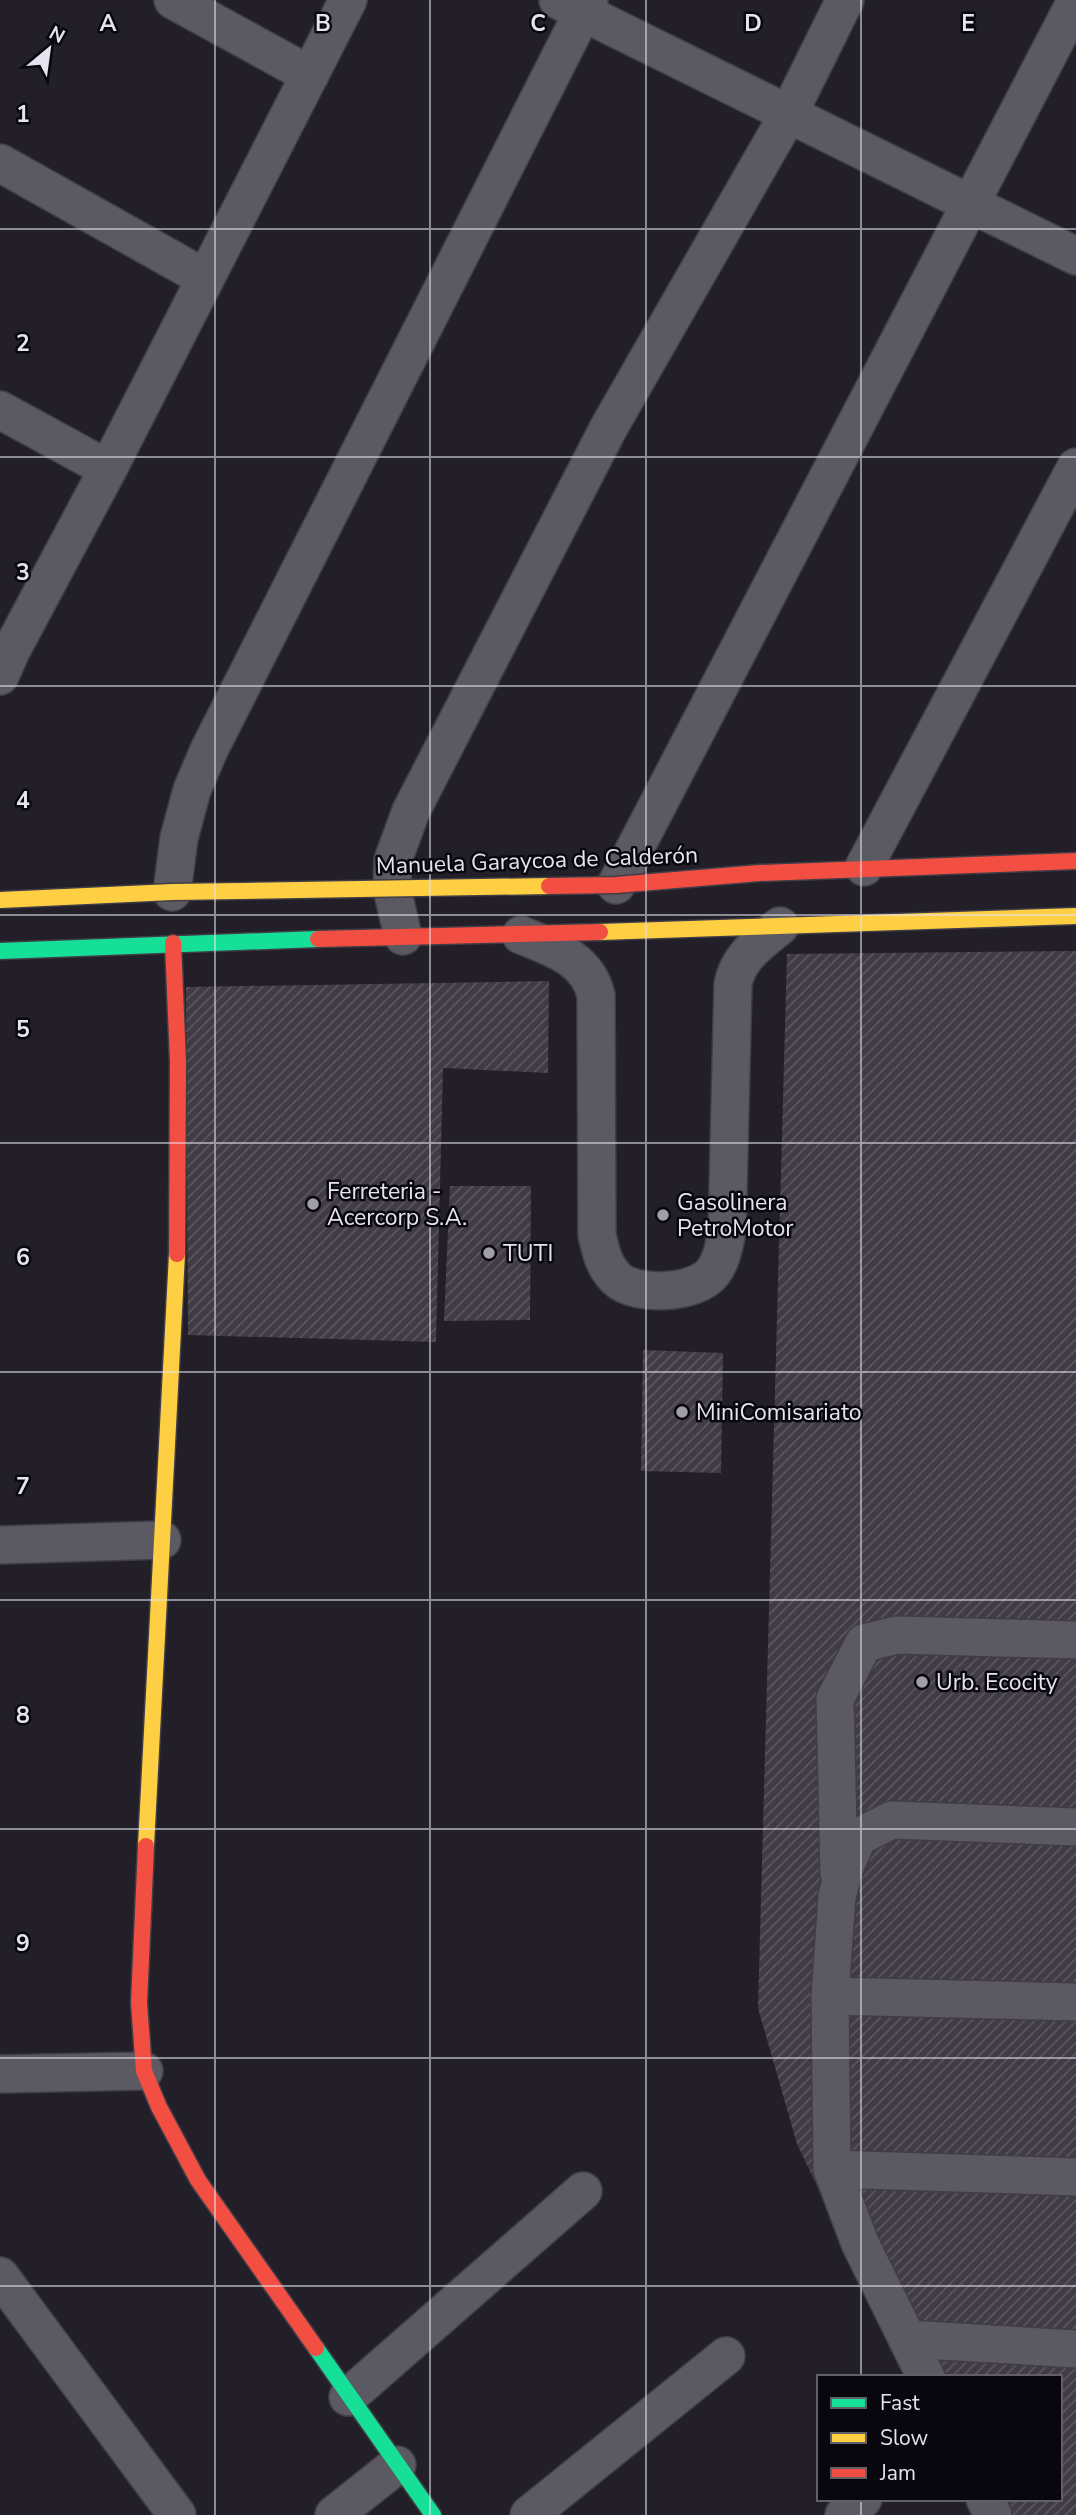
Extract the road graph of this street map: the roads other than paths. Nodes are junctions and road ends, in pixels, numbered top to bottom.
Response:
1 (173, 0) edge
2 (348, 0) edge
3 (845, 0) edge
4 (1076, 1) edge
5 (577, 4) edge
6 (310, 75) junction
7 (789, 113) junction
8 (0, 163) edge
9 (971, 202) junction
10 (1076, 256) edge
11 (205, 278) junction
12 (0, 411) edge
13 (1076, 467) edge
14 (108, 470) junction
15 (4, 658) edge
16 (1076, 861) edge
17 (864, 867) junction
18 (616, 885) junction
19 (392, 889) junction
20 (172, 892) junction
21 (0, 901) edge
22 (1076, 916) edge
23 (780, 926) junction
24 (403, 936) junction
25 (521, 936) junction
26 (173, 943) junction
27 (0, 951) edge
28 (162, 1540) junction
29 (0, 1545) edge
30 (1076, 1640) edge
31 (1076, 1827) edge
32 (839, 1887) junction
33 (830, 1996) junction
34 (1076, 2002) edge
35 (144, 2071) junction
36 (0, 2074) edge
37 (832, 2169) junction
38 (1076, 2177) edge
39 (583, 2191) dead end
40 (0, 2276) edge
41 (907, 2339) junction
42 (1076, 2349) edge
43 (726, 2356) dead end
44 (925, 2375) edge
45 (348, 2397) junction
46 (397, 2465) junction
47 (861, 2501) edge
48 (177, 2515) edge
49 (334, 2515) edge
50 (433, 2515) edge
51 (529, 2515) edge
52 (844, 2515) edge

1 - 6 street
2 - 6 street
3 - 7 street
4 - 9 street
5 - 7 street
5 - 20 street
6 - 11 street
7 - 9 street
7 - 19 street
8 - 11 street
9 - 10 street
9 - 18 street
11 - 14 street
12 - 14 street
13 - 17 street
14 - 15 street
16 - 17 street, Manuela Garaycoa de Calderón
17 - 18 street, Manuela Garaycoa de Calderón, bridge
18 - 19 street, Manuela Garaycoa de Calderón, bridge
19 - 20 street, Manuela Garaycoa de Calderón, bridge
19 - 24 street
20 - 21 street, Manuela Garaycoa de Calderón, bridge
22 - 23 street
23 - 25 street
23 - 25 street
24 - 25 street
24 - 26 street
26 - 27 street
26 - 28 street
28 - 29 street
28 - 35 street
30 - 32 street
31 - 32 street
32 - 33 street
33 - 34 street
33 - 37 street
35 - 36 street
35 - 45 street
37 - 38 street
37 - 41 street
39 - 45 street
40 - 48 street
41 - 42 street
41 - 44 street
43 - 51 street
45 - 46 street
46 - 49 street
46 - 50 street
47 - 52 street

